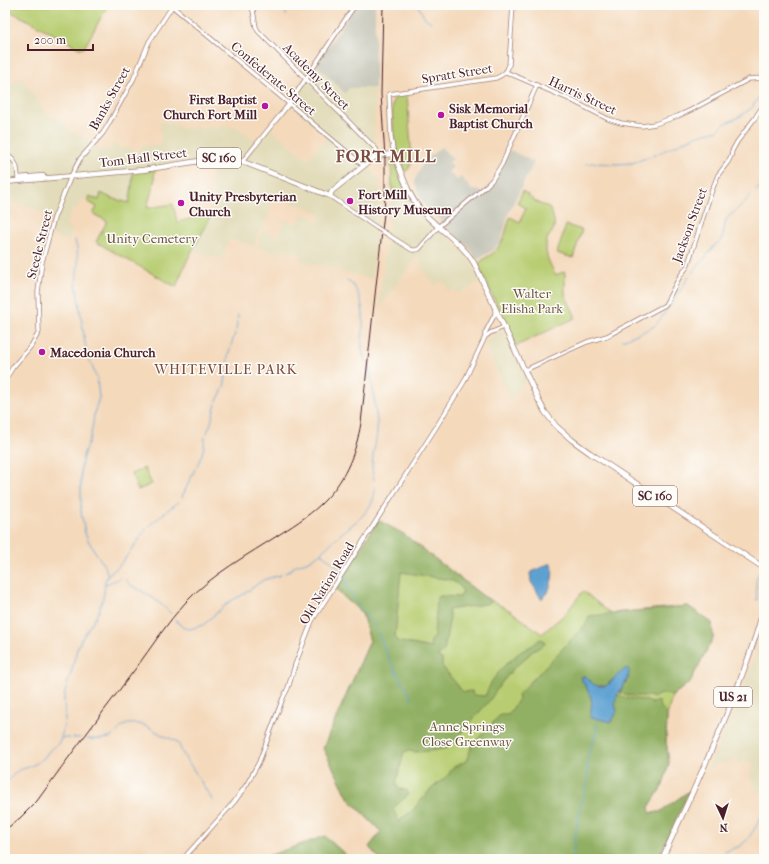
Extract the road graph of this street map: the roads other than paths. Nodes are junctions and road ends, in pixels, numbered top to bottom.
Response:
1 (252, 5) edge
2 (355, 5) edge
3 (513, 5) edge
4 (172, 6) edge
5 (506, 72) junction
6 (764, 78) edge
7 (307, 79) junction
8 (537, 85) junction
9 (396, 93) junction
10 (289, 104) junction
11 (764, 104) edge
12 (390, 105) junction
13 (5, 154) edge
14 (394, 154) junction
15 (379, 156) junction
16 (242, 162) junction
17 (364, 166) junction
18 (71, 176) junction
19 (18, 179) junction
20 (5, 180) edge
21 (330, 196) junction
22 (438, 227) junction
23 (495, 308) junction
24 (504, 327) junction
25 (485, 337) junction
26 (525, 370) junction
27 (5, 380) edge
28 (764, 568) edge
29 (764, 608) edge
30 (183, 859) edge
31 (662, 859) edge

1 - 7 street, Academy Street
2 - 7 street
3 - 5 street, Spratt Street
4 - 10 street, Confederate Street
4 - 18 street, Banks Street
5 - 8 street, Harris Street
5 - 9 street, Spratt Street
6 - 8 street, Harris Street
7 - 10 street
7 - 15 street, Academy Street
8 - 22 street
9 - 12 street
9 - 12 street, Spratt Street
10 - 16 street
10 - 17 street, Confederate Street
11 - 26 street, Jackson Street
12 - 14 street
13 - 19 street
14 - 15 main road
14 - 22 main road
15 - 17 main road
16 - 18 main road, Tom Hall Street / SC 160
16 - 21 main road, Tom Hall Street / SC 160
17 - 21 main road
18 - 19 main road, Tom Hall Street / SC 160
18 - 27 street, Steele Street
19 - 20 main road, Tom Hall Street / SC 160
21 - 22 street, bridge
22 - 23 main road
23 - 24 main road
23 - 25 street, Old Nation Road
24 - 25 street
24 - 26 main road, SC 160
25 - 30 street, Old Nation Road
26 - 28 main road, SC 160 / SC 160
29 - 31 main road, US 21

